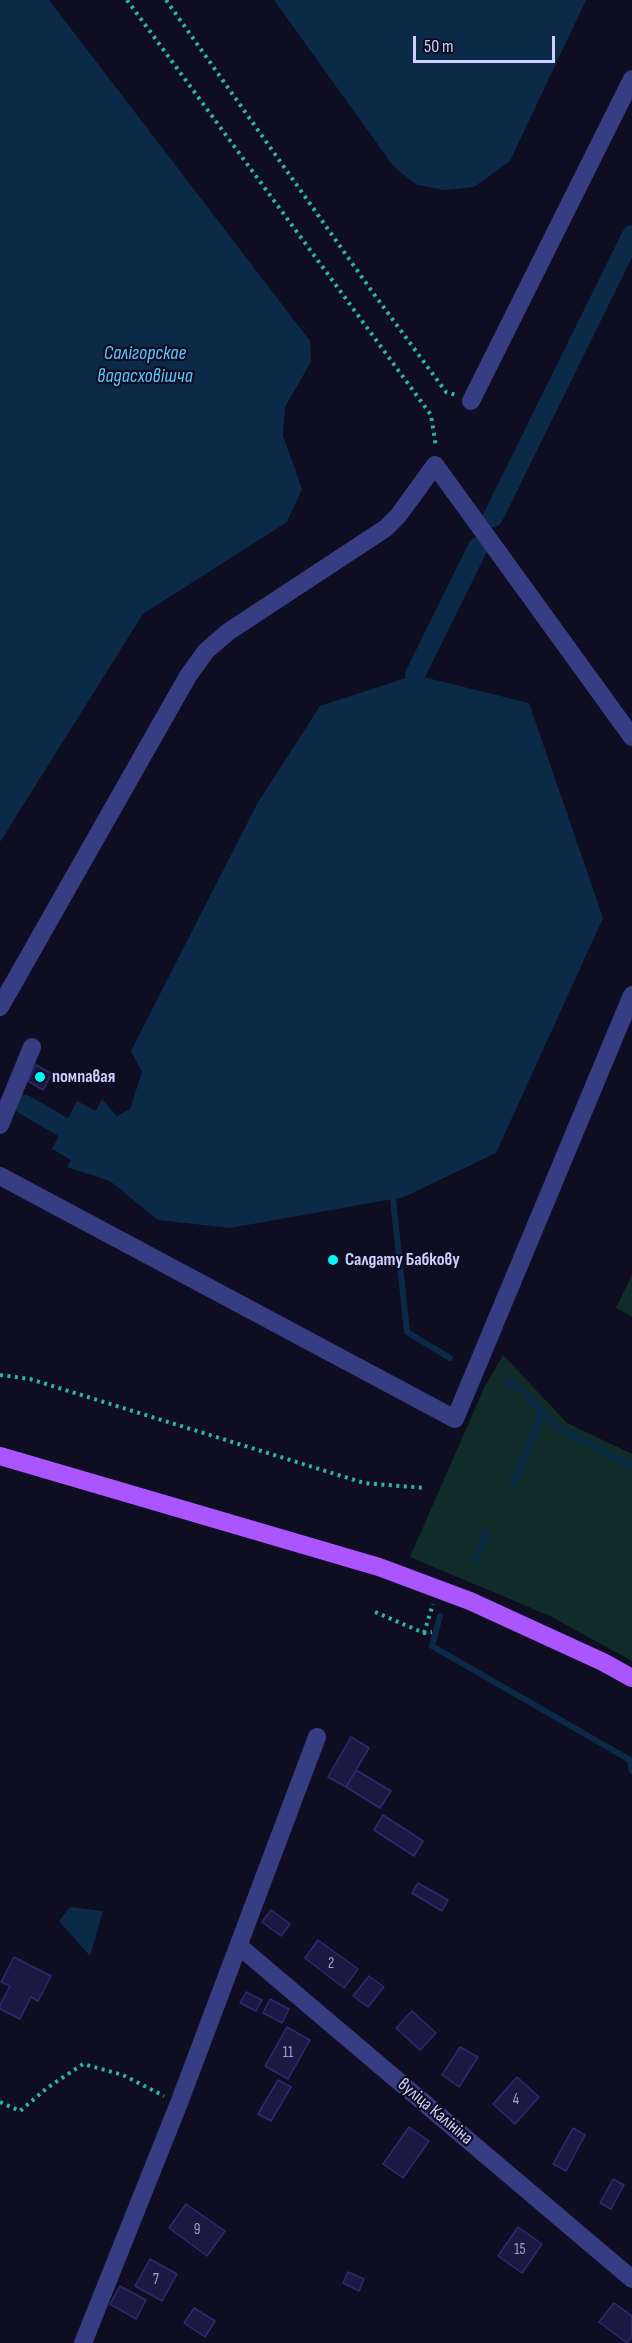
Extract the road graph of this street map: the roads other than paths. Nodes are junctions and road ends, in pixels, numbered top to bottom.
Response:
1 (632, 79) edge
2 (471, 401) road end
3 (632, 737) edge
4 (632, 995) edge
5 (0, 1007) edge
6 (32, 1047) dead end
7 (0, 1125) edge
8 (0, 1176) edge
9 (0, 1456) edge
10 (632, 1678) edge
11 (317, 1737) dead end
12 (238, 1946) junction
13 (632, 2278) edge
14 (83, 2343) edge

1 - 2 street
3 - 5 street
4 - 8 street
6 - 7 street
9 - 10 main road
11 - 12 street
12 - 13 street, вуліца Калініна
12 - 14 street

